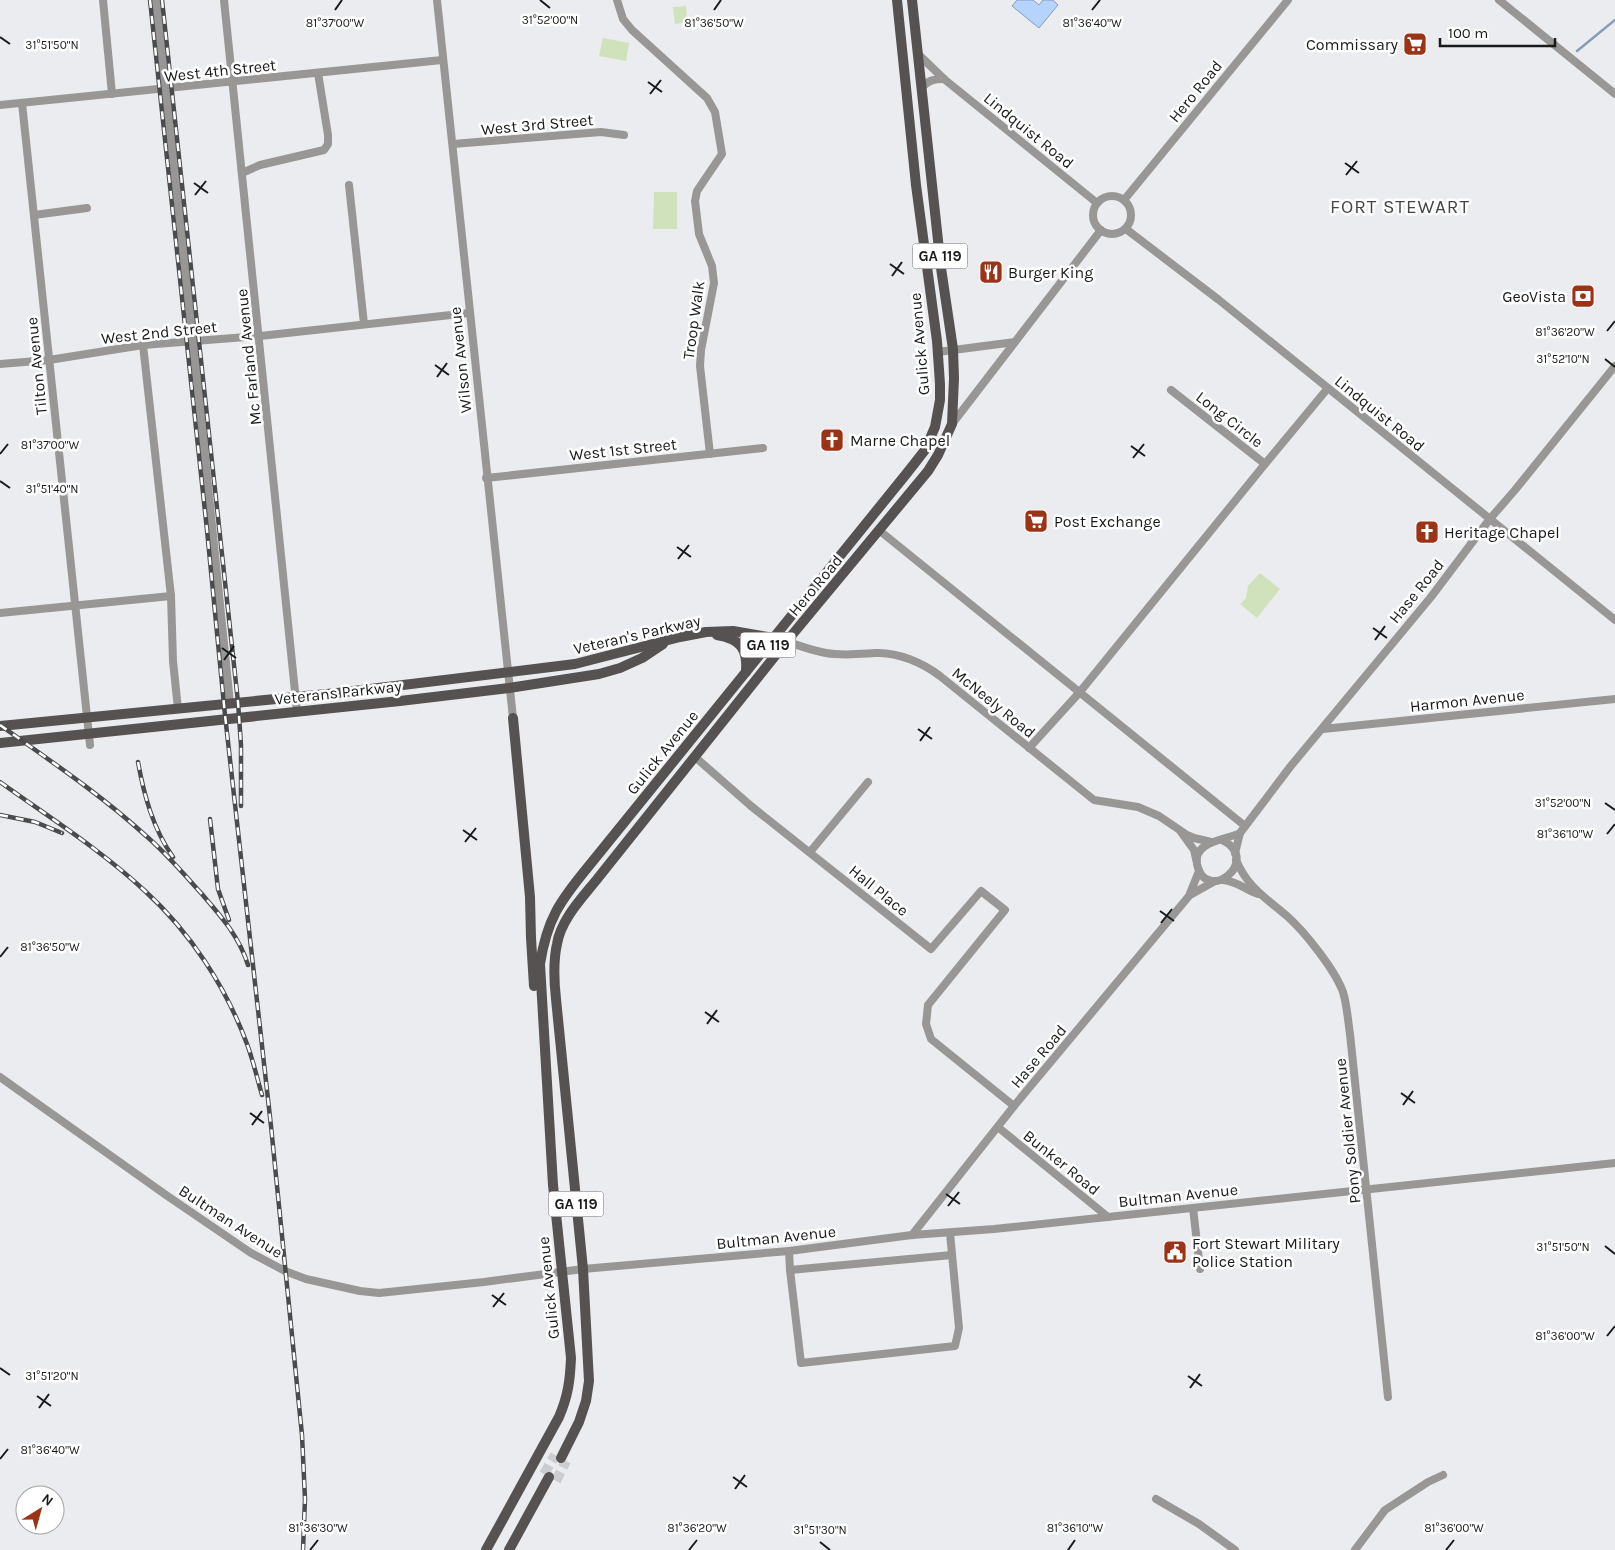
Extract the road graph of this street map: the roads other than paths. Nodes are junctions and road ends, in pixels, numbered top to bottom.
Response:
1 (103, 0) edge
2 (156, 0) edge
3 (224, 0) edge
4 (437, 0) edge
5 (617, 0) edge
6 (897, 0) edge
7 (912, 0) edge
8 (1288, 0) edge
9 (1499, 0) edge
10 (918, 54) junction
11 (442, 60) junction
12 (318, 73) junction
13 (944, 80) junction
14 (233, 82) junction
15 (922, 87) junction
16 (166, 89) junction
17 (112, 94) junction
18 (1615, 94) edge
19 (22, 103) junction
20 (0, 105) edge
21 (624, 135) dead end
22 (453, 144) junction
23 (242, 173) junction
24 (349, 185) dead end
25 (1124, 200) junction
26 (1097, 203) junction
27 (87, 208) dead end
28 (34, 215) junction
29 (1126, 229) junction
30 (1101, 230) junction
31 (469, 313) junction
32 (364, 324) junction
33 (260, 336) junction
34 (193, 342) junction
35 (1015, 342) junction
36 (143, 345) junction
37 (953, 349) junction
38 (938, 352) junction
39 (49, 360) junction
40 (0, 364) edge
41 (1615, 366) edge
42 (1328, 388) junction
43 (1171, 390) dead end
44 (952, 424) junction
45 (763, 448) dead end
46 (710, 454) junction
47 (1265, 464) junction
48 (486, 478) junction
49 (1490, 520) junction
50 (880, 531) junction
51 (171, 596) junction
52 (75, 606) junction
53 (0, 612) edge
54 (1615, 620) edge
55 (706, 632) junction
56 (774, 638) junction
57 (670, 640) junction
58 (787, 641) junction
59 (746, 672) junction
60 (507, 673) junction
61 (509, 688) junction
62 (1080, 693) junction
63 (296, 697) junction
64 (1615, 698) edge
65 (230, 703) junction
66 (178, 709) junction
67 (297, 711) junction
68 (513, 718) joint
69 (86, 719) junction
70 (2, 725) edge
71 (1323, 729) junction
72 (89, 740) junction
73 (0, 743) edge
74 (1030, 748) junction
75 (695, 757) junction
76 (868, 782) dead end
77 (1180, 830) junction
78 (1242, 830) junction
79 (1222, 840) junction
80 (1211, 842) junction
81 (810, 852) junction
82 (1236, 857) junction
83 (1197, 859) junction
84 (1199, 871) junction
85 (1219, 880) junction
86 (1258, 894) junction
87 (1188, 896) junction
88 (545, 1053) junction
89 (0, 1077) edge
90 (1014, 1106) junction
91 (998, 1128) junction
92 (1615, 1162) edge
93 (1368, 1190) junction
94 (1193, 1208) junction
95 (1108, 1217) junction
96 (950, 1233) junction
97 (912, 1235) junction
98 (789, 1251) junction
99 (952, 1255) junction
100 (583, 1269) junction
101 (1200, 1269) dead end
102 (790, 1270) junction
103 (562, 1272) junction
104 (1388, 1397) dead end
105 (562, 1456) tunnel mouth
106 (1443, 1475) dead end
107 (550, 1478) tunnel mouth
108 (1156, 1499) dead end
109 (486, 1550) edge
110 (509, 1550) edge
111 (1235, 1550) edge
112 (1355, 1550) edge

1 - 17 street
2 - 16 street
3 - 14 street, Mc Farland Avenue
4 - 11 street, Wilson Avenue
5 - 46 street, Troop Walk
6 - 38 main road, Gulick Avenue / GA 119
7 - 10 main road, Gulick Avenue / GA 119
8 - 25 street, Hero Road
9 - 18 street
10 - 13 street, Lindquist Road
10 - 15 main road, Gulick Avenue / GA 119
11 - 12 street, West 4th Street
11 - 22 street, Wilson Avenue
12 - 14 street, West 4th Street
12 - 23 street
13 - 15 street
13 - 26 street, Lindquist Road
14 - 16 street, West 4th Street
14 - 23 street, Mc Farland Avenue
15 - 37 main road, Gulick Avenue / GA 119
16 - 17 street, West 4th Street
16 - 34 street
17 - 19 street, West 4th Street
19 - 20 street, West 4th Street
19 - 28 street, Tilton Avenue
21 - 22 street, West 3rd Street
22 - 31 street, Wilson Avenue
23 - 33 street, Mc Farland Avenue
24 - 32 street
25 - 26 street
25 - 29 street
26 - 30 street
27 - 28 street
28 - 39 street, Tilton Avenue
29 - 30 street
29 - 42 street, Lindquist Road
30 - 35 street
31 - 32 street, West 2nd Street
31 - 48 street, Wilson Avenue
32 - 33 street, West 2nd Street
33 - 34 street, West 2nd Street
33 - 63 street, Mc Farland Avenue
34 - 36 street, West 2nd Street
34 - 65 street
35 - 37 street
35 - 44 street
36 - 39 street, West 2nd Street
36 - 51 street
37 - 38 street
37 - 44 main road, Gulick Avenue / GA 119
38 - 56 main road, Gulick Avenue / GA 119
39 - 40 street, West 2nd Street
39 - 52 street, Tilton Avenue
41 - 49 street, Hase Road
42 - 47 street, Long Circle
42 - 49 street, Lindquist Road
43 - 47 street, Long Circle
44 - 50 main road, Hero Road / GA 119
45 - 46 street, West 1st Street
46 - 48 street, West 1st Street
47 - 62 street
48 - 60 street, Wilson Avenue
49 - 54 street, Lindquist Road
49 - 71 street, Hase Road
50 - 58 main road, Hero Road / GA 119
50 - 62 street
51 - 52 street
51 - 66 street
52 - 53 street
52 - 69 street, Tilton Avenue
55 - 56 main road, Veteran's Parkway
55 - 57 main road, Veteran's Parkway
55 - 59 main road
56 - 58 street, McNeely Road
56 - 59 main road, Gulick Avenue / GA 119
57 - 60 main road, Veteran's Parkway
57 - 61 main road, Veterans Parkway
58 - 74 street, McNeely Road
58 - 75 main road, Hero Road / GA 119
59 - 88 main road, Gulick Avenue / GA 119
60 - 61 street, Wilson Avenue
60 - 63 main road, Veterans Parkway
61 - 67 main road, Veterans Parkway
61 - 68 street, Wilson Avenue
62 - 74 street
62 - 78 street
63 - 65 main road, Veterans Parkway
63 - 67 street, Mc Farland Avenue
64 - 71 street, Harmon Avenue
65 - 66 main road, Veterans Parkway
66 - 69 main road, Veterans Parkway
67 - 72 main road, Veterans Parkway
68 - 88 main road
69 - 70 main road, Veterans Parkway
69 - 72 street, Tilton Avenue
71 - 78 street, Hase Road
72 - 73 main road, Veterans Parkway
74 - 77 street, McNeely Road
75 - 81 street, Hall Place
75 - 100 main road, Hero Road / GA 119
76 - 81 street
77 - 80 street
77 - 83 street
78 - 79 street
78 - 82 street
79 - 80 street
79 - 82 street
80 - 83 street
81 - 90 street, Hall Place
82 - 85 street
82 - 86 street
83 - 84 street
84 - 85 street
84 - 87 street
85 - 86 street
85 - 87 street
86 - 93 street, Pony Soldier Avenue
87 - 90 street, Hase Road
88 - 103 main road, Gulick Avenue / GA 119
89 - 103 street, Bultman Avenue
90 - 91 street, Hase Road
91 - 95 street, Bunker Road
91 - 97 street, Hase Road
92 - 93 street, Bultman Avenue
93 - 94 street, Bultman Avenue
93 - 104 street, Pony Soldier Avenue
94 - 95 street, Bultman Avenue
94 - 101 street
95 - 96 street, Bultman Avenue
96 - 97 street, Bultman Avenue
96 - 99 street
97 - 98 street, Bultman Avenue
98 - 100 street, Bultman Avenue
98 - 102 street
99 - 102 street
99 - 102 street
100 - 103 street, Bultman Avenue
100 - 105 main road, GA 119
103 - 109 main road, Gulick Avenue / GA 119
106 - 112 street
107 - 110 main road
108 - 111 street

